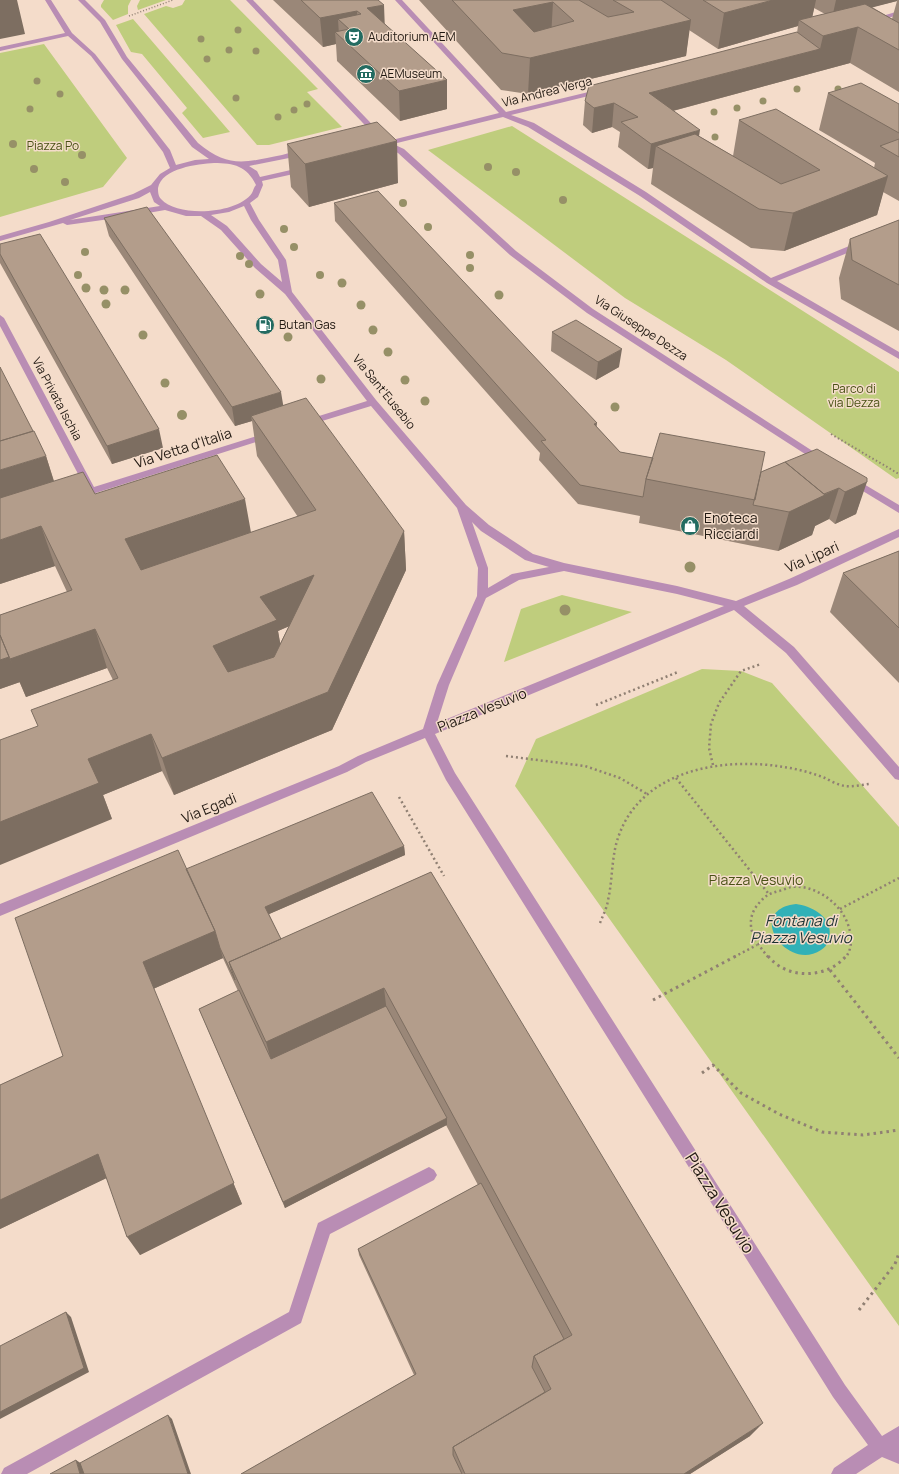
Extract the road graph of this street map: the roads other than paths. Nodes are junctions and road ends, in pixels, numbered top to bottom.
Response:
1 (48, 0) edge
2 (81, 0) edge
3 (248, 0) edge
4 (398, 0) edge
5 (899, 13) edge
6 (861, 23) edge
7 (69, 34) junction
8 (0, 49) edge
9 (609, 88) edge
10 (505, 115) junction
11 (373, 143) edge
12 (387, 144) junction
13 (312, 152) edge
14 (376, 152) edge
15 (220, 161) junction
16 (240, 165) junction
17 (314, 167) edge
18 (174, 169) junction
19 (258, 180) junction
20 (155, 186) junction
21 (246, 203) junction
22 (166, 207) junction
23 (204, 214) junction
24 (52, 224) junction
25 (0, 239) edge
26 (869, 241) edge
27 (770, 281) junction
28 (288, 292) junction
29 (0, 318) edge
30 (899, 356) edge
31 (374, 402) junction
32 (299, 426) edge
33 (277, 433) edge
34 (832, 467) edge
35 (846, 476) edge
36 (91, 492) junction
37 (68, 499) edge
38 (462, 507) junction
39 (899, 510) edge
40 (899, 533) edge
41 (564, 568) junction
42 (482, 596) junction
43 (735, 605) junction
44 (428, 732) junction
45 (899, 775) edge
46 (0, 910) edge
47 (429, 1175) dead end
48 (899, 1434) edge
49 (880, 1447) junction
50 (899, 1455) edge
51 (10, 1474) edge
52 (840, 1474) edge

1 - 7 street
2 - 15 street
3 - 12 street
4 - 10 street
5 - 6 street
7 - 8 street
7 - 18 street
9 - 10 street, Via Andrea Verga
10 - 12 street, Via Andrea Verga
10 - 27 street
11 - 12 street
12 - 14 street
12 - 34 street, Via Giuseppe Dezza
13 - 16 street
15 - 16 street
15 - 18 street
16 - 19 street
17 - 19 street
18 - 20 street
19 - 21 street
20 - 22 street
20 - 24 street
21 - 23 street
21 - 28 street, Via Sant'Eusebio
22 - 23 street
22 - 24 street
23 - 28 street, Via Sant'Eusebio
24 - 25 street
26 - 27 street
27 - 30 street
28 - 31 street, Via Sant'Eusebio
29 - 36 street, Via Privata Ischia
31 - 32 street
31 - 38 street, Via Sant'Eusebio
33 - 36 street, Via Vetta d'Italia
35 - 39 street
36 - 37 street, Via Vetta d'Italia
38 - 41 street
38 - 42 street, Piazza Vesuvio
40 - 43 street, Via Lipari
41 - 42 street
41 - 43 street
42 - 44 street, Piazza Vesuvio
43 - 44 street, Piazza Vesuvio
43 - 45 street
44 - 46 street, Via Egadi
44 - 49 street, Piazza Vesuvio
47 - 51 street
48 - 49 street
49 - 50 street
49 - 52 street

